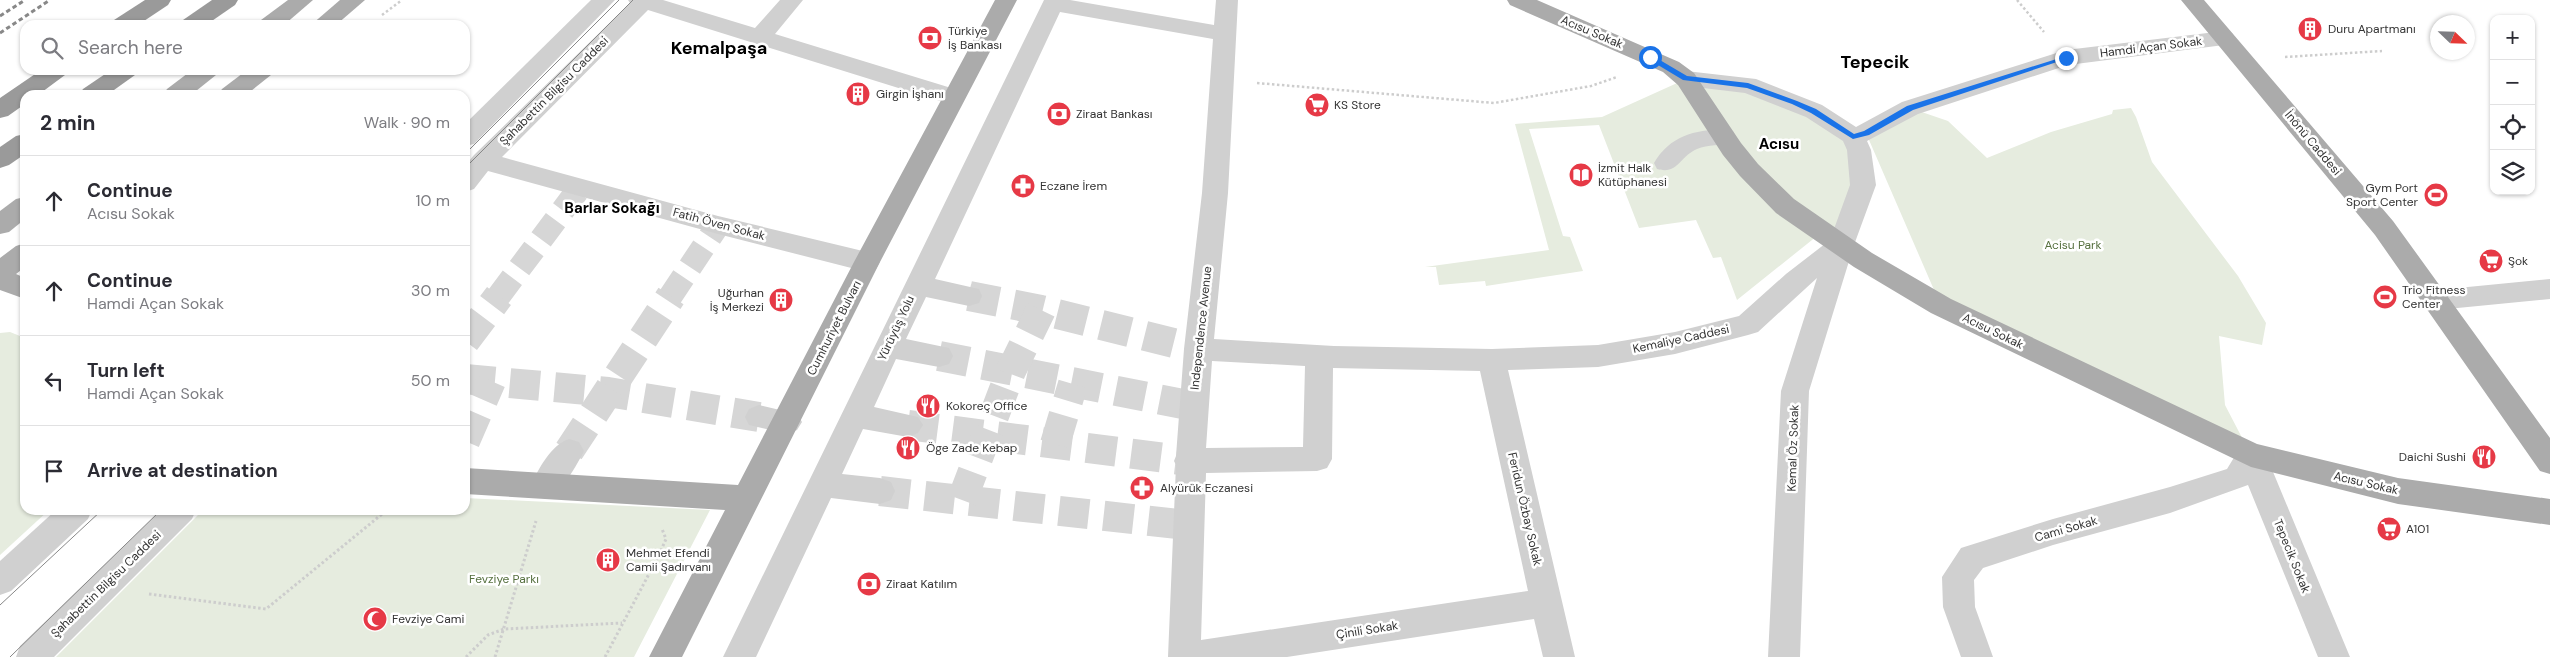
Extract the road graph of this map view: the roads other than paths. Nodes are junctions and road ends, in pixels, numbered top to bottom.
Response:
1 (160, 0) edge
2 (227, 0) edge
3 (302, 0) edge
4 (354, 0) edge
5 (604, 0) edge
6 (643, 0) edge
7 (792, 0) edge
8 (1006, 0) edge
9 (1227, 0) edge
10 (1518, 0) edge
11 (2192, 0) edge
12 (1054, 2) edge
13 (130, 20) edge
14 (198, 20) edge
15 (276, 20) edge
16 (328, 20) edge
17 (1225, 34) junction
18 (760, 37) junction
19 (2224, 38) junction
20 (51, 75) edge
21 (120, 75) edge
22 (201, 75) edge
23 (256, 75) edge
24 (1686, 78) junction
25 (29, 90) edge
26 (98, 90) edge
27 (181, 90) edge
28 (237, 90) edge
29 (20, 96) edge
30 (953, 97) junction
31 (0, 110) edge
32 (470, 133) edge
33 (1853, 136) junction
34 (1724, 137) junction
35 (20, 145) edge
36 (0, 159) edge
37 (483, 161) junction
38 (1666, 164) dead end
39 (470, 177) edge
40 (20, 210) edge
41 (0, 224) edge
42 (1841, 245) junction
43 (20, 257) edge
44 (867, 262) junction
45 (0, 272) edge
46 (0, 279) edge
47 (917, 285) junction
48 (20, 287) edge
49 (2550, 289) edge
50 (969, 296) tunnel mouth
51 (2437, 300) junction
52 (888, 347) junction
53 (1198, 349) junction
54 (939, 356) tunnel mouth
55 (1319, 356) junction
56 (1492, 360) junction
57 (854, 416) junction
58 (759, 417) tunnel mouth
59 (786, 422) junction
60 (908, 425) tunnel mouth
61 (569, 451) tunnel mouth
62 (2251, 455) junction
63 (1189, 461) junction
64 (2550, 462) edge
65 (470, 481) edge
66 (821, 484) junction
67 (546, 485) junction
68 (880, 491) tunnel mouth
69 (746, 498) junction
70 (2550, 512) edge
71 (72, 515) edge
72 (176, 515) edge
73 (0, 581) edge
74 (1546, 603) junction
75 (32, 657) edge
76 (665, 657) edge
77 (739, 657) edge
78 (1184, 657) edge
79 (1188, 657) edge
80 (1559, 657) edge
81 (1784, 657) edge
82 (1977, 657) edge
83 (2334, 657) edge

1 - 13 highway
2 - 14 highway
3 - 15 main road
4 - 16 main road
5 - 32 street
6 - 18 street
6 - 37 street, Şahabettin Bilgisu Caddesi
7 - 18 street
8 - 30 main road, Cumhuriyet Bulvarı
9 - 17 street, Independence Avenue
10 - 24 main road, Acısu Sokak
11 - 19 main road, İnönü Caddesi
12 - 17 street
12 - 47 street, Yürüyüş Yolu
17 - 53 street, Independence Avenue
18 - 30 street
19 - 33 street, Hamdi Açan Sokak
19 - 51 main road, İnönü Caddesi
20 - 25 highway
21 - 26 highway
22 - 27 main road
23 - 28 main road
24 - 33 street
24 - 34 main road, Acısu Sokak
29 - 31 highway
30 - 44 main road, Cumhuriyet Bulvarı
33 - 42 street, Kemal Öz Sokak
34 - 38 street
34 - 42 main road, Acısu Sokak
35 - 36 highway
37 - 39 street, Şahabettin Bilgisu Caddesi
37 - 44 street, Fatih Öven Sokak
40 - 41 main road
42 - 56 street, Kemaliye Caddesi
42 - 62 main road, Acısu Sokak
42 - 81 street, Kemal Öz Sokak
43 - 45 main road
44 - 59 main road, Cumhuriyet Bulvarı
46 - 48 main road
47 - 50 street
47 - 52 street, Yürüyüş Yolu
49 - 51 street
51 - 64 main road, İnönü Caddesi
52 - 54 street
52 - 57 street, Yürüyüş Yolu
53 - 55 street, Kemaliye Caddesi
53 - 63 street, Independence Avenue
55 - 56 street, Kemaliye Caddesi
55 - 63 street
56 - 74 street, Feridun Özbay Sokak
57 - 60 street
57 - 66 street, Yürüyüş Yolu
58 - 59 street
59 - 69 main road, Cumhuriyet Bulvarı
61 - 67 street
62 - 70 main road, Acısu Sokak
62 - 82 street, Cami Sokak
62 - 83 street, Tepecik Sokak
63 - 78 street, Independence Avenue
65 - 67 main road
66 - 68 street
66 - 77 street, Yürüyüş Yolu
67 - 69 main road
69 - 76 main road, Cumhuriyet Bulvarı
71 - 73 street
72 - 75 street, Şahabettin Bilgisu Caddesi
74 - 79 street, Çinili Sokak
74 - 80 street, Feridun Özbay Sokak

